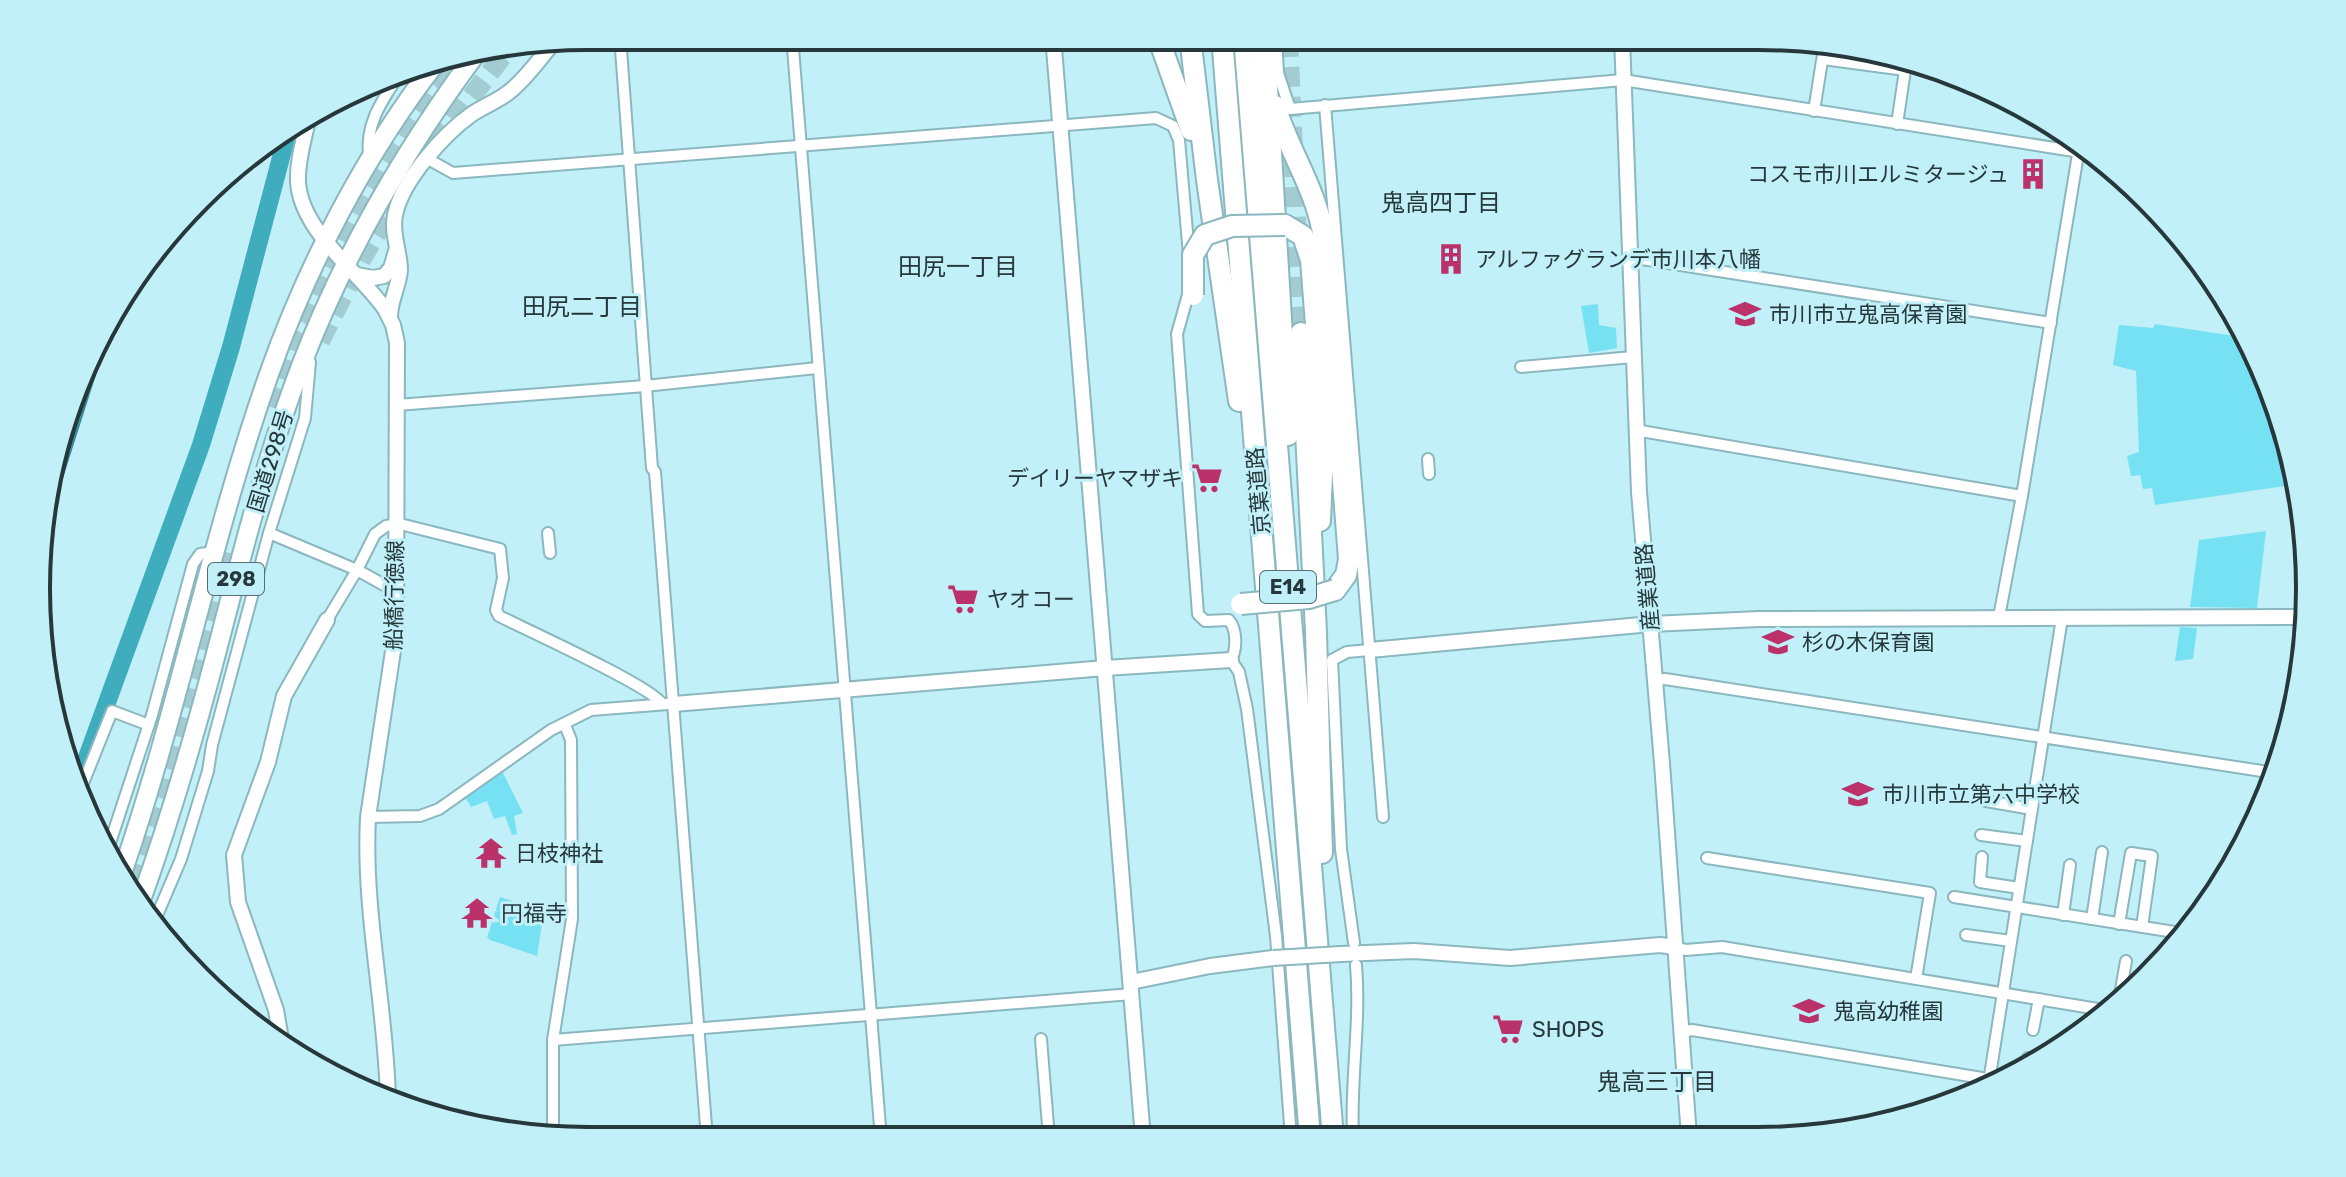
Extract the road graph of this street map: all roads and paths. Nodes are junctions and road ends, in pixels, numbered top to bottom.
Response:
1 (621, 50) edge
2 (793, 50) edge
3 (1054, 50) edge
4 (1163, 50) edge
5 (1192, 50) edge
6 (1223, 50) edge
7 (1245, 50) edge
8 (1265, 50) edge
9 (1277, 50) edge
10 (1622, 50) edge
11 (545, 52) edge
12 (1824, 54) edge
13 (1823, 59) junction
14 (482, 60) edge
15 (469, 63) edge
16 (1902, 70) edge
17 (1905, 70) edge
18 (426, 75) edge
19 (1267, 79) junction
20 (1623, 80) junction
21 (391, 88) edge
22 (1325, 105) junction
23 (1814, 111) junction
24 (1897, 124) junction
25 (1061, 127) junction
26 (423, 128) junction
27 (306, 130) edge
28 (801, 145) junction
29 (2062, 145) edge
30 (2078, 156) edge
31 (426, 158) junction
32 (630, 158) junction
33 (370, 162) junction
34 (1207, 180) junction
35 (326, 240) junction
36 (397, 251) junction
37 (1629, 257) junction
38 (351, 269) junction
39 (1193, 295) dead end
40 (390, 317) junction
41 (2051, 323) junction
42 (315, 333) junction
43 (1301, 333) tunnel mouth
44 (1633, 357) junction
45 (1521, 367) dead end
46 (817, 368) junction
47 (645, 386) junction
48 (397, 405) junction
49 (1635, 430) junction
50 (1428, 459) dead end
51 (1429, 474) dead end
52 (2022, 496) junction
53 (395, 524) junction
54 (269, 533) junction
55 (548, 533) dead end
56 (214, 552) junction
57 (550, 553) dead end
58 (357, 570) junction
59 (1266, 589) junction
60 (395, 591) junction
61 (1241, 604) dead end
62 (1999, 617) junction
63 (2295, 617) edge
64 (2062, 618) junction
65 (327, 620) joint
66 (1651, 624) junction
67 (1291, 627) junction
68 (1316, 632) junction
69 (1370, 650) junction
70 (1231, 660) junction
71 (1105, 668) junction
72 (1655, 680) junction
73 (845, 690) junction
74 (668, 704) junction
75 (149, 725) junction
76 (565, 725) junction
77 (2043, 737) junction
78 (2264, 771) edge
79 (85, 778) edge
80 (1986, 801) dead end
81 (2032, 809) junction
82 (368, 817) junction
83 (1383, 817) dead end
84 (1981, 835) dead end
85 (112, 838) edge
86 (2027, 841) junction
87 (2102, 852) dead end
88 (1982, 857) dead end
89 (1707, 858) dead end
90 (125, 863) edge
91 (2070, 865) dead end
92 (2019, 888) junction
93 (144, 892) edge
94 (1954, 897) dead end
95 (2016, 908) junction
96 (158, 912) edge
97 (2063, 915) junction
98 (2092, 919) junction
99 (2119, 924) junction
100 (2142, 927) junction
101 (2172, 932) edge
102 (1966, 935) dead end
103 (2011, 941) junction
104 (1354, 943) dead end
105 (1675, 947) junction
106 (2126, 961) dead end
107 (1356, 965) dead end
108 (1916, 979) junction
109 (2122, 984) edge
110 (1132, 988) junction
111 (2003, 993) junction
112 (2039, 999) junction
113 (2094, 1008) edge
114 (871, 1013) junction
115 (699, 1028) junction
116 (279, 1029) edge
117 (2033, 1030) dead end
118 (1681, 1032) junction
119 (1325, 1037) junction
120 (1041, 1039) dead end
121 (553, 1040) junction
122 (1993, 1072) edge
123 (1976, 1080) edge
124 (387, 1088) edge
125 (553, 1126) edge
126 (706, 1127) edge
127 (880, 1127) edge
128 (1048, 1127) edge
129 (1142, 1127) edge
130 (1290, 1127) edge
131 (1309, 1127) edge
132 (1332, 1127) edge
133 (1352, 1127) edge
134 (1688, 1127) edge

1 - 32 street
2 - 28 street
3 - 25 street
4 - 34 highway
5 - 34 highway
6 - 59 highway, 京葉道路 / E14
7 - 67 highway, 京葉道路 / E14
8 - 19 highway
9 - 22 street
10 - 20 street, 産業道路
11 - 31 street
12 - 13 street
13 - 16 street
13 - 23 street
14 - 26 highway, 298
15 - 26 highway, 国道298号 / 298
17 - 24 street
18 - 33 highway, 国道298号 / 298
19 - 61 highway, bridge
19 - 67 highway
20 - 22 street
20 - 23 street
20 - 37 street, 産業道路
21 - 33 street
22 - 69 street
23 - 24 street
24 - 29 street
25 - 28 street
25 - 70 street
25 - 71 street
26 - 38 highway, 国道298号 / 298
27 - 35 street, 船橋行徳線
28 - 32 street
28 - 46 street
30 - 41 street
31 - 32 street
31 - 36 street
32 - 47 street
33 - 35 highway, 国道298号 / 298
34 - 59 highway
35 - 38 street, 船橋行徳線
35 - 56 highway, 国道298号 / 298
36 - 38 street
36 - 40 street
37 - 41 street
37 - 44 street, 産業道路
38 - 40 street, 船橋行徳線
38 - 42 highway, 国道298号 / 298
39 - 68 highway, bridge
40 - 48 street, 船橋行徳線
41 - 52 street
42 - 54 street
42 - 93 highway, 国道298号 / 298
43 - 68 highway
44 - 45 street
44 - 49 street, 産業道路
46 - 47 street
46 - 73 street
47 - 48 street
47 - 74 street
48 - 53 street, 船橋行徳線
49 - 52 street
49 - 66 street, 産業道路
50 - 51 street
52 - 62 street
53 - 58 street
53 - 60 street, 船橋行徳線
53 - 74 street
54 - 58 street
54 - 96 street
55 - 57 street
56 - 75 street
56 - 90 highway, 国道298号 / 298
58 - 60 street
58 - 65 street
59 - 131 highway, 京葉道路 / E14
60 - 82 street, 船橋行徳線
62 - 64 street
62 - 66 street
63 - 64 street
64 - 77 street
65 - 116 street
66 - 69 street
66 - 72 street, 産業道路
67 - 119 highway, 京葉道路 / E14
68 - 119 highway
69 - 83 street
69 - 104 street
70 - 71 street
70 - 130 street
71 - 73 street
71 - 110 street
72 - 77 street
72 - 105 street, 産業道路
73 - 74 street
73 - 114 street
74 - 76 street
74 - 115 street
75 - 79 street
75 - 85 street
76 - 82 street
76 - 121 street
77 - 78 street
77 - 81 street
80 - 81 street
81 - 86 street
82 - 124 street, 船橋行徳線
84 - 86 street
86 - 92 street
87 - 98 street
88 - 92 street
89 - 108 street
91 - 97 street
92 - 95 street
94 - 95 street
95 - 97 street
95 - 103 street
97 - 98 street
98 - 99 street
99 - 100 street
99 - 100 street
100 - 101 street
102 - 103 street
103 - 111 street
105 - 108 street
105 - 110 street, bridge
105 - 118 street, 産業道路
106 - 109 street
107 - 133 street
108 - 111 street
110 - 114 street
110 - 129 street
111 - 112 street
111 - 122 street
112 - 113 street
112 - 117 street
114 - 115 street
114 - 127 street
115 - 121 street
115 - 126 street
118 - 123 street
118 - 134 street, 産業道路
119 - 132 highway, 京葉道路 / E14
120 - 128 street
121 - 125 street

